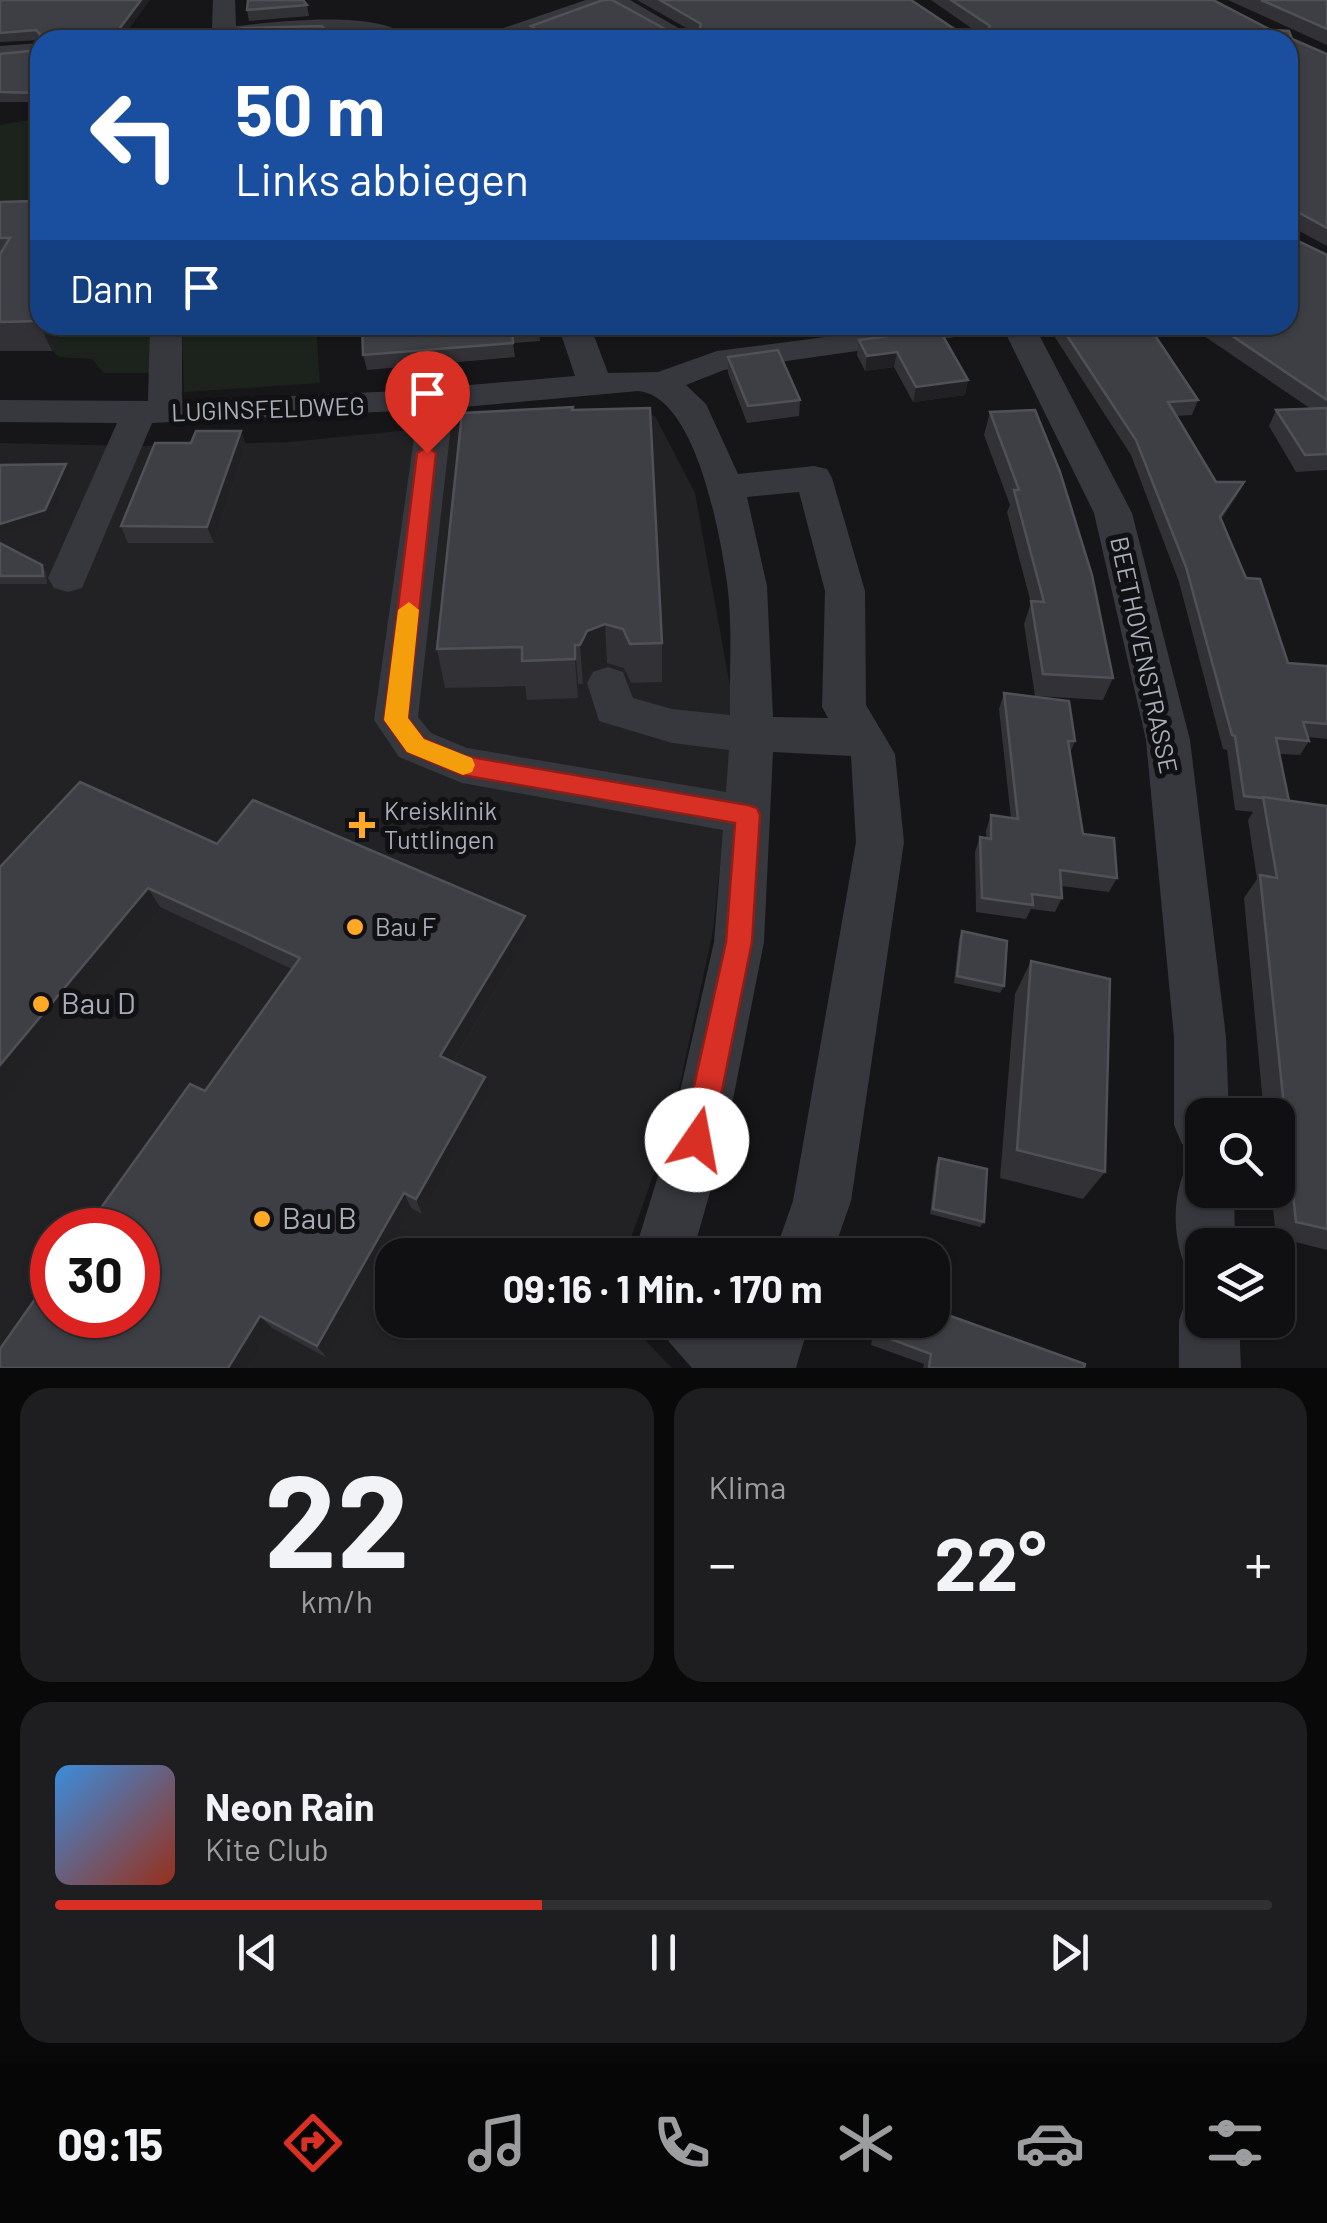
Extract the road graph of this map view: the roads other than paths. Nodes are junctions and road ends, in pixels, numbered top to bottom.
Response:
1 (224, 0) edge
2 (610, 0) edge
3 (224, 30) edge
4 (313, 30) edge
5 (360, 30) edge
6 (521, 30) edge
7 (668, 30) edge
8 (30, 50) edge
9 (0, 52) edge
10 (164, 335) edge
11 (578, 335) edge
12 (915, 335) edge
13 (1023, 335) edge
14 (662, 383) junction
15 (595, 385) junction
16 (438, 401) junction
17 (0, 410) edge
18 (152, 414) junction
19 (726, 487) junction
20 (68, 578) dead end
21 (608, 684) dead end
22 (752, 734) junction
23 (862, 736) junction
24 (748, 815) junction
25 (1201, 1098) edge
26 (668, 1238) edge
27 (809, 1238) edge
28 (706, 1338) edge
29 (774, 1338) edge
30 (1209, 1338) edge
31 (732, 1368) edge
32 (765, 1368) edge
33 (1210, 1368) edge

1 - 3 street
2 - 6 street
2 - 7 street
4 - 5 street
8 - 9 street
10 - 18 street
11 - 15 street
12 - 14 street
13 - 25 street, BEETHOVENSTRASSE
14 - 15 street, LUGINSFELDWEG
14 - 19 street
15 - 16 street, LUGINSFELDWEG
16 - 18 street, LUGINSFELDWEG
16 - 24 street
17 - 18 street, LUGINSFELDWEG
18 - 20 street
19 - 22 street
19 - 23 street
21 - 22 street
22 - 23 street
22 - 24 street
23 - 27 street
24 - 26 street
28 - 31 street
29 - 32 street
30 - 33 street

